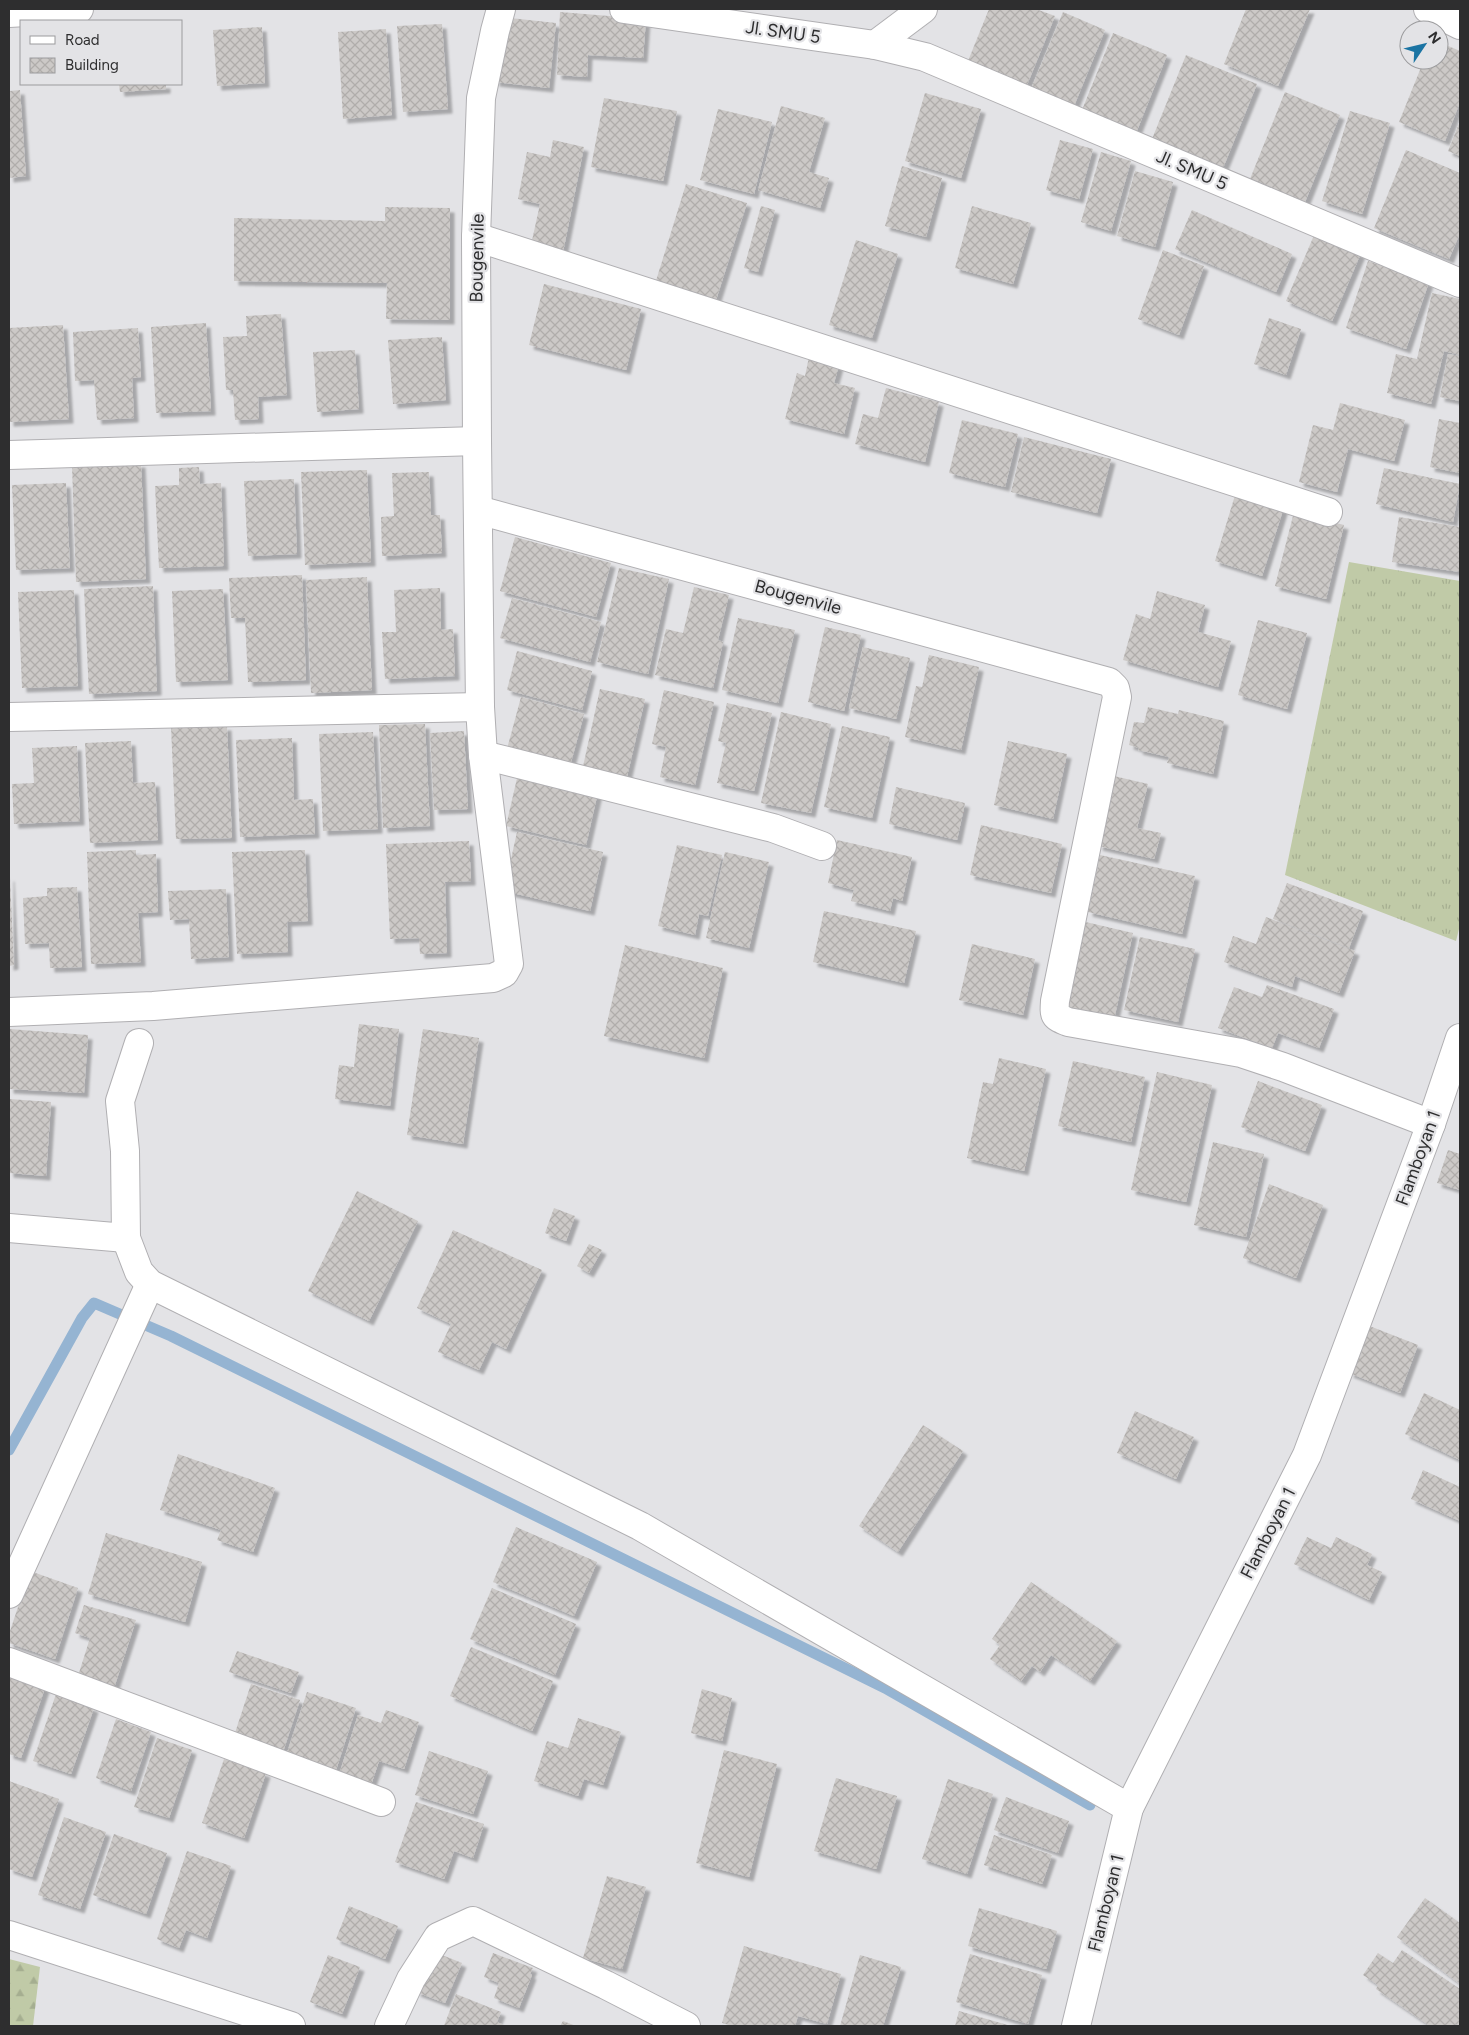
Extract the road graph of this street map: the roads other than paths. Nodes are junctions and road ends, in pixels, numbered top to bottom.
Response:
1 (79, 9) edge
2 (501, 9) edge
3 (624, 9) edge
4 (923, 9) edge
5 (1428, 9) edge
6 (9, 13) edge
7 (1460, 25) edge
8 (880, 46) junction
9 (476, 237) junction
10 (1460, 283) edge
11 (478, 441) junction
12 (9, 455) edge
13 (478, 510) junction
14 (1328, 512) dead end
15 (480, 707) junction
16 (9, 717) edge
17 (482, 755) junction
18 (822, 846) dead end
19 (9, 1012) edge
20 (1460, 1038) edge
21 (140, 1042) dead end
22 (1431, 1124) junction
23 (9, 1228) edge
24 (126, 1238) junction
25 (146, 1292) junction
26 (9, 1594) edge
27 (9, 1662) edge
28 (381, 1802) dead end
29 (1129, 1808) junction
30 (9, 1935) edge
31 (291, 2026) edge
32 (389, 2026) edge
33 (686, 2026) edge
34 (1076, 2026) edge

1 - 6 street
2 - 9 street, Bougenvile
3 - 8 street, Jl. SMU 5
4 - 8 street
5 - 7 street
8 - 10 street, Jl. SMU 5
9 - 11 street, Bougenvile
9 - 14 street
11 - 12 street
11 - 13 street, Bougenvile
13 - 15 street, Bougenvile
13 - 22 street, Bougenvile
15 - 16 street
15 - 17 street, Bougenvile
17 - 18 street
17 - 19 street, Bougenvile
20 - 22 street, Flamboyan 1
21 - 24 street
22 - 29 street, Flamboyan 1
23 - 24 street
24 - 25 street
25 - 26 street
25 - 29 street
27 - 28 street
29 - 34 street, Flamboyan 1
30 - 31 street
32 - 33 street

